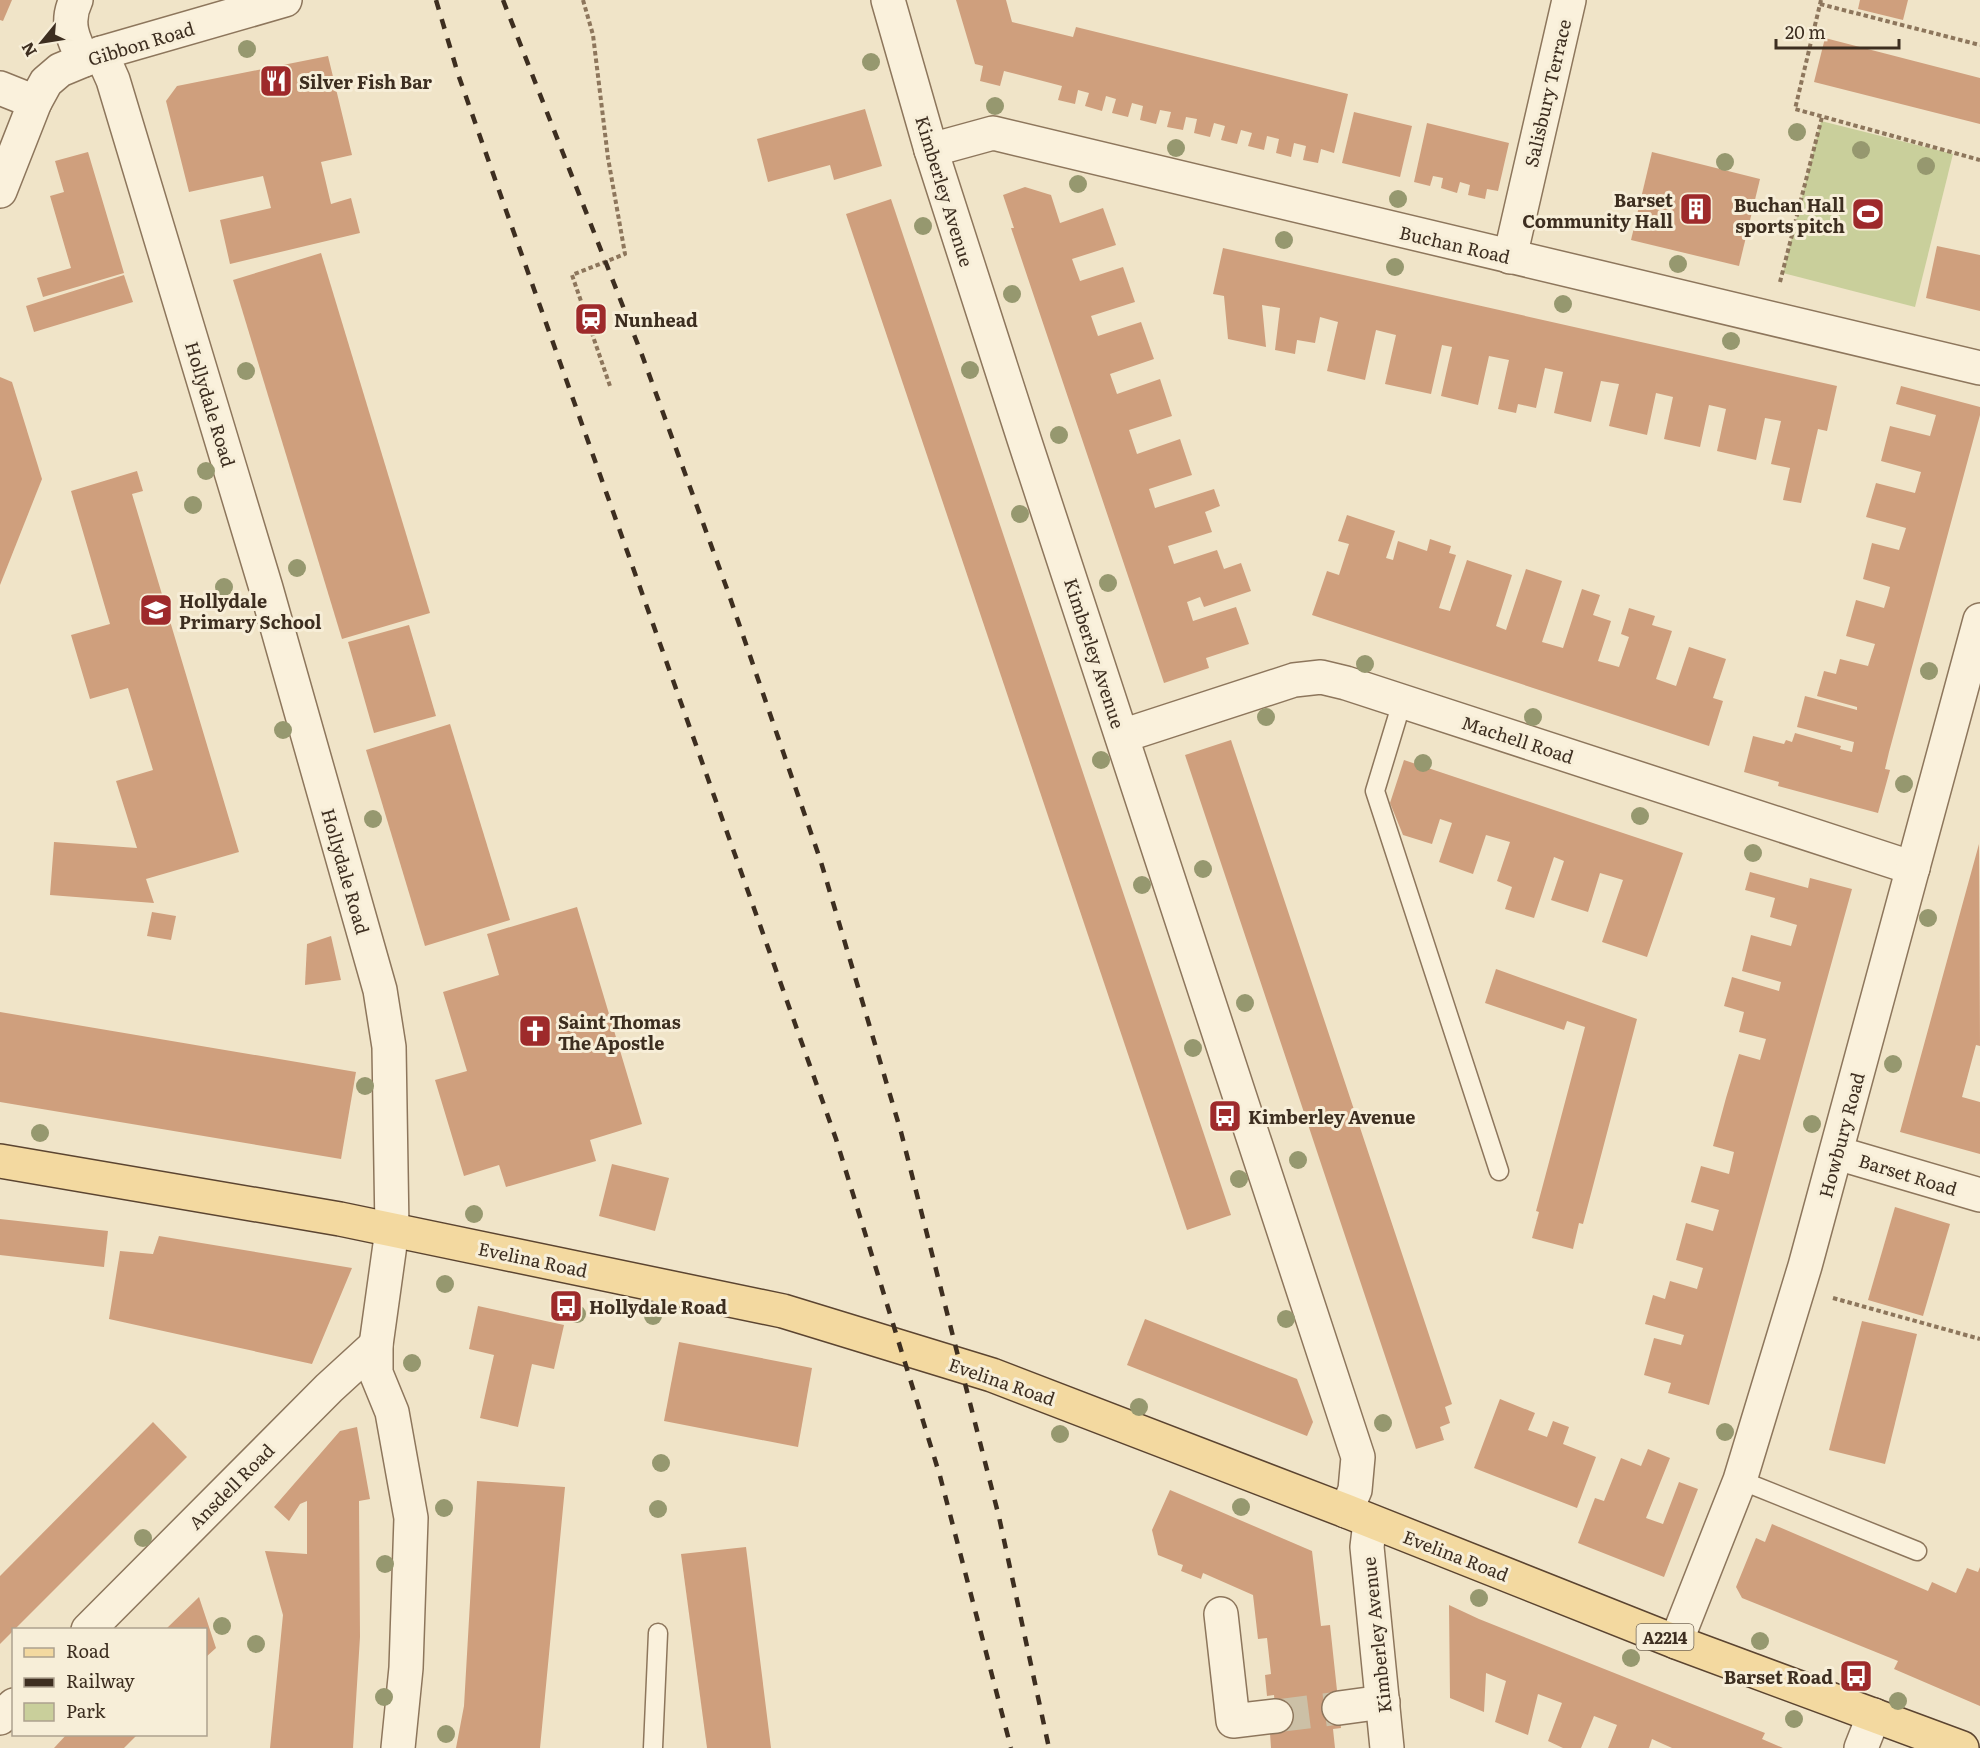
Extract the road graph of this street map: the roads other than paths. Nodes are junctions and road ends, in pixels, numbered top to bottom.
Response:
1 (76, 0) edge
2 (285, 0) edge
3 (888, 0) edge
4 (1569, 0) edge
5 (93, 57) junction
6 (0, 88) edge
7 (35, 102) junction
8 (931, 150) junction
9 (0, 190) edge
10 (1510, 257) junction
11 (1980, 368) edge
12 (1980, 620) edge
13 (1402, 702) junction
14 (1122, 736) junction
15 (1913, 868) junction
16 (1837, 1153) junction
17 (0, 1161) edge
18 (1499, 1171) dead end
19 (1980, 1195) edge
20 (392, 1230) junction
21 (376, 1345) junction
22 (1740, 1480) junction
23 (1358, 1517) junction
24 (1917, 1551) dead end
25 (1221, 1614) dead end
26 (89, 1628) edge
27 (658, 1633) dead end
28 (1676, 1642) junction
29 (1383, 1702) junction
30 (12, 1707) edge
31 (1339, 1708) tunnel mouth
32 (1874, 1715) junction
33 (1276, 1716) tunnel mouth
34 (0, 1718) edge
35 (1235, 1735) edge
36 (398, 1748) edge
37 (653, 1748) edge
38 (1387, 1748) edge
39 (1861, 1748) edge
40 (1962, 1748) edge

1 - 5 street, Hollydale Road
2 - 5 street, Gibbon Road
3 - 8 street, Kimberley Avenue
4 - 10 street, Salisbury Terrace
5 - 7 street, Gibbon Road
5 - 20 street, Hollydale Road
6 - 7 street
7 - 9 street, Gibbon Road
8 - 10 street, Buchan Road
8 - 14 street, Kimberley Avenue
10 - 11 street, Buchan Road
12 - 15 street, Howbury Road
13 - 14 street, Machell Road
13 - 15 street, Machell Road
13 - 18 lane
14 - 23 street, Kimberley Avenue
15 - 16 street, Howbury Road
16 - 19 street, Barset Road
16 - 22 street, Howbury Road
17 - 20 main road, Evelina Road / A2214
20 - 21 street, Hollydale Road
20 - 23 main road, Evelina Road / A2214
21 - 26 street, Ansdell Road
21 - 36 street, Hollydale Road
22 - 24 lane
22 - 28 street, Howbury Road
23 - 28 main road, Evelina Road / A2214
23 - 29 street, Kimberley Avenue
25 - 35 street
27 - 37 lane
28 - 32 main road, Evelina Road / A2214
29 - 31 street
29 - 38 street, Kimberley Avenue
30 - 34 street
32 - 39 street
32 - 40 main road, Evelina Road / A2214
33 - 35 street

